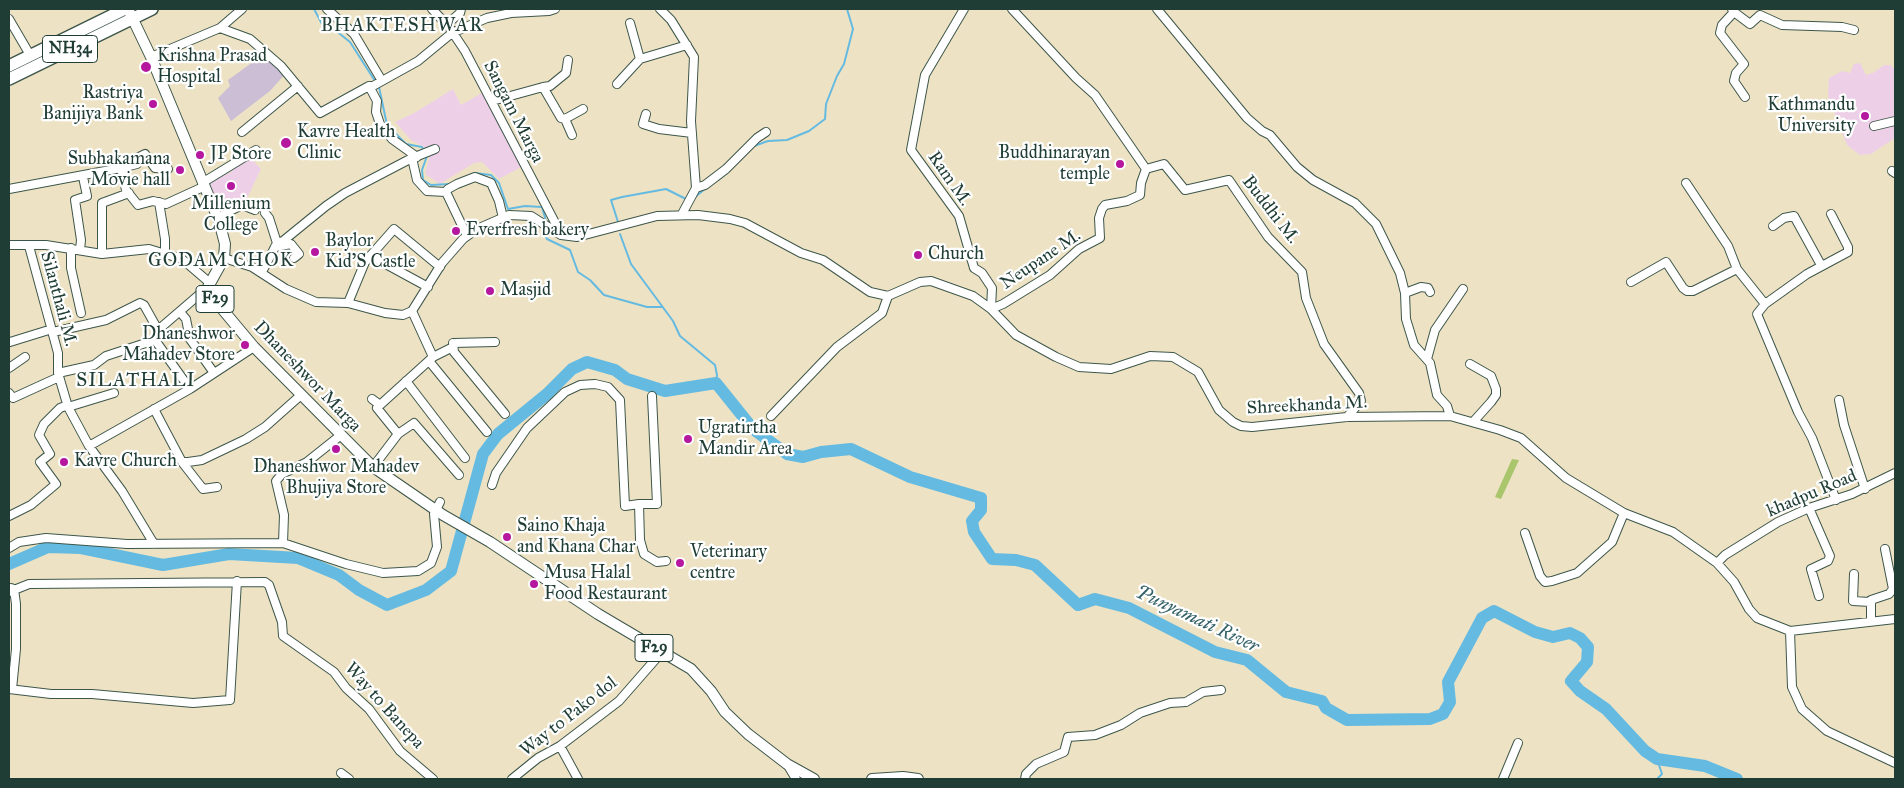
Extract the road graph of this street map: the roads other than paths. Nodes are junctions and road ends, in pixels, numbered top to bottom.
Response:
1 (152, 9) edge
2 (242, 9) edge
3 (327, 9) edge
4 (432, 9) edge
5 (461, 9) edge
6 (555, 9) edge
7 (660, 9) edge
8 (964, 9) edge
9 (1012, 9) edge
10 (1157, 9) edge
11 (1733, 10) edge
12 (128, 12) edge
13 (1763, 12) edge
14 (9, 19) edge
15 (630, 23) dead end
16 (446, 24) junction
17 (12, 28) edge
18 (220, 28) junction
19 (1854, 30) dead end
20 (452, 33) junction
21 (687, 45) junction
22 (30, 55) junction
23 (151, 57) junction
24 (640, 59) junction
25 (568, 60) dead end
26 (9, 66) edge
27 (9, 79) edge
28 (382, 81) junction
29 (617, 84) dead end
30 (298, 86) junction
31 (369, 86) junction
32 (543, 87) junction
33 (1745, 97) dead end
34 (492, 101) junction
35 (583, 109) dead end
36 (646, 114) dead end
37 (565, 119) junction
38 (1895, 121) edge
39 (1874, 126) dead end
40 (242, 132) dead end
41 (766, 132) dead end
42 (692, 133) junction
43 (572, 135) dead end
44 (435, 149) dead end
45 (256, 150) dead end
46 (415, 158) junction
47 (121, 168) junction
48 (168, 169) dead end
49 (1146, 169) junction
50 (83, 177) junction
51 (1686, 183) dead end
52 (202, 185) junction
53 (9, 189) edge
54 (694, 191) junction
55 (446, 192) junction
56 (129, 194) junction
57 (159, 202) junction
58 (255, 210) dead end
59 (265, 213) dead end
60 (682, 213) junction
61 (1831, 214) dead end
62 (502, 218) junction
63 (219, 221) junction
64 (1773, 226) dead end
65 (561, 235) junction
66 (467, 236) junction
67 (9, 245) edge
68 (276, 245) junction
69 (29, 246) junction
70 (71, 248) junction
71 (80, 250) junction
72 (164, 253) junction
73 (102, 254) junction
74 (371, 256) junction
75 (224, 258) junction
76 (294, 258) dead end
77 (1821, 265) junction
78 (440, 267) junction
79 (1737, 268) junction
80 (262, 272) junction
81 (1631, 282) dead end
82 (209, 285) junction
83 (428, 287) junction
84 (1463, 290) dead end
85 (1430, 292) dead end
86 (1405, 293) junction
87 (888, 296) junction
88 (348, 303) junction
89 (1765, 304) junction
90 (991, 309) junction
91 (180, 312) junction
92 (412, 312) junction
93 (81, 313) dead end
94 (158, 330) junction
95 (53, 331) junction
96 (155, 340) junction
97 (10, 342) dead end
98 (495, 342) dead end
99 (453, 347) junction
100 (254, 348) junction
101 (24, 357) dead end
102 (431, 359) junction
103 (1428, 359) junction
104 (1470, 364) dead end
105 (9, 368) edge
106 (214, 373) junction
107 (59, 375) junction
108 (406, 381) junction
109 (190, 388) junction
110 (9, 393) edge
111 (114, 393) dead end
112 (301, 395) junction
113 (652, 396) dead end
114 (372, 399) dead end
115 (1839, 400) dead end
116 (380, 404) junction
117 (68, 406) junction
118 (154, 409) junction
119 (505, 414) dead end
120 (771, 416) dead end
121 (1450, 416) junction
122 (1346, 418) junction
123 (1473, 422) junction
124 (487, 432) dead end
125 (398, 434) junction
126 (341, 436) junction
127 (90, 446) junction
128 (465, 458) dead end
129 (182, 462) junction
130 (373, 467) junction
131 (1895, 473) edge
132 (459, 476) dead end
133 (492, 485) dead end
134 (217, 488) dead end
135 (1865, 489) junction
136 (1836, 500) junction
137 (638, 504) junction
138 (1809, 508) junction
139 (440, 509) junction
140 (1624, 513) junction
141 (9, 516) edge
142 (1525, 533) dead end
143 (154, 544) junction
144 (284, 544) junction
145 (9, 548) edge
146 (1885, 549) dead end
147 (666, 561) dead end
148 (1717, 563) junction
149 (1854, 574) dead end
150 (237, 581) junction
151 (10, 589) edge
152 (1820, 596) dead end
153 (1870, 602) junction
154 (1872, 620) junction
155 (1895, 620) edge
156 (1790, 631) junction
157 (661, 653) junction
158 (10, 689) edge
159 (1221, 690) dead end
160 (1518, 743) dead end
161 (560, 746) junction
162 (1895, 763) edge
163 (787, 764) junction
164 (341, 773) dead end
165 (349, 779) edge
166 (433, 779) edge
167 (512, 779) edge
168 (578, 779) edge
169 (796, 779) edge
170 (814, 779) edge
171 (872, 779) edge
172 (918, 779) edge
173 (1025, 779) edge
174 (1503, 779) edge

1 - 12 highway, NH34
2 - 18 street
3 - 28 street
4 - 16 street, Sangam Marga
5 - 16 street
6 - 20 street
7 - 21 street
8 - 90 street, Ram M.
9 - 49 street
10 - 86 street
11 - 13 street
11 - 33 street
12 - 22 highway, NH34
12 - 23 main road
12 - 27 highway, NH34
13 - 19 street
14 - 17 street
15 - 24 street
16 - 20 street, Sangam Marga
17 - 22 street
18 - 23 street
18 - 30 street
20 - 28 street
20 - 34 street, Sangam Marga
21 - 24 street
21 - 42 street
22 - 26 highway, NH34
23 - 52 main road
24 - 29 street
25 - 32 street
28 - 31 street
30 - 31 street
30 - 40 street
31 - 46 street
32 - 34 street
32 - 37 street
34 - 65 street, Sangam Marga
35 - 37 street
36 - 42 street
37 - 43 street
38 - 39 street
41 - 54 street
42 - 54 street
44 - 46 street
45 - 52 street
46 - 55 street
46 - 68 street
47 - 48 street
47 - 50 street
47 - 56 street
49 - 90 street, Neupane M.
49 - 122 street, Buddhi M.
50 - 53 street
50 - 71 street
51 - 79 street
52 - 57 street
52 - 63 main road
54 - 60 street
55 - 62 street
55 - 66 street
56 - 57 street
56 - 73 street
57 - 72 street
58 - 63 street
59 - 68 street
60 - 65 street
60 - 87 street
61 - 77 street
62 - 65 street
62 - 66 street
63 - 75 main road
64 - 77 street
66 - 78 street
67 - 69 street
68 - 76 street
68 - 80 street
69 - 70 street
69 - 95 street, Silanthali M.
70 - 71 street
70 - 93 street
71 - 73 street
72 - 73 street
72 - 82 street
74 - 78 street
74 - 83 street
74 - 88 street
75 - 80 street
75 - 82 main road, F29
77 - 89 street
78 - 83 street
79 - 81 street
79 - 89 street
80 - 88 street
82 - 91 street
82 - 100 main road, Dhaneshwor Marga / F29
83 - 92 street
84 - 103 street
85 - 86 street
86 - 103 street
87 - 90 street, Shreekhanda M.
87 - 120 street
88 - 92 street
89 - 136 street
90 - 122 street, Shreekhanda M.
91 - 94 street
91 - 106 street
92 - 102 street
94 - 95 street
94 - 96 street
95 - 97 street
95 - 107 street, Silanthali M.
96 - 107 street
96 - 109 street
98 - 99 street
99 - 102 street
99 - 119 street
100 - 106 street
100 - 112 main road, Dhaneshwor Marga / F29
101 - 105 street
102 - 108 street
102 - 124 street
103 - 121 street
104 - 123 street
106 - 109 street
107 - 110 street
107 - 117 street, Silanthali M.
108 - 116 street
108 - 128 street
109 - 118 street
111 - 117 street
112 - 126 main road, Dhaneshwor Marga / F29
112 - 129 street
113 - 137 street
114 - 116 street
115 - 135 street
116 - 125 street
117 - 127 street, Silanthali M.
117 - 141 street
118 - 127 street
118 - 129 street
121 - 122 street, Shreekhanda M.
121 - 123 street, Shreekhanda M.
123 - 140 street, Shreekhanda M.
125 - 130 street
125 - 132 street
126 - 130 main road, Dhaneshwor Marga / F29
126 - 144 street
127 - 143 street, Silanthali M.
129 - 134 street
130 - 139 main road, Dhaneshwor Marga / F29
131 - 135 street, khadpu Road
133 - 137 street
135 - 136 street, khadpu Road
136 - 138 street, khadpu Road
137 - 147 street
138 - 148 street, khadpu Road
138 - 152 street
139 - 144 street
139 - 157 main road, F29
140 - 142 street
140 - 148 street, Shreekhanda M.
143 - 144 street
143 - 145 street
146 - 153 street
148 - 156 street, Shreekhanda M.
149 - 153 street
150 - 151 street
150 - 158 street
150 - 166 street, Way to Banepa
151 - 158 street
153 - 154 street
154 - 155 street
154 - 156 street
156 - 162 street
157 - 161 street, Way to Pako dol
157 - 163 main road, F29
159 - 173 street
160 - 174 street
161 - 167 street, Way to Pako dol
161 - 168 street
163 - 169 street
163 - 170 main road, F29
164 - 165 street
171 - 172 main road

